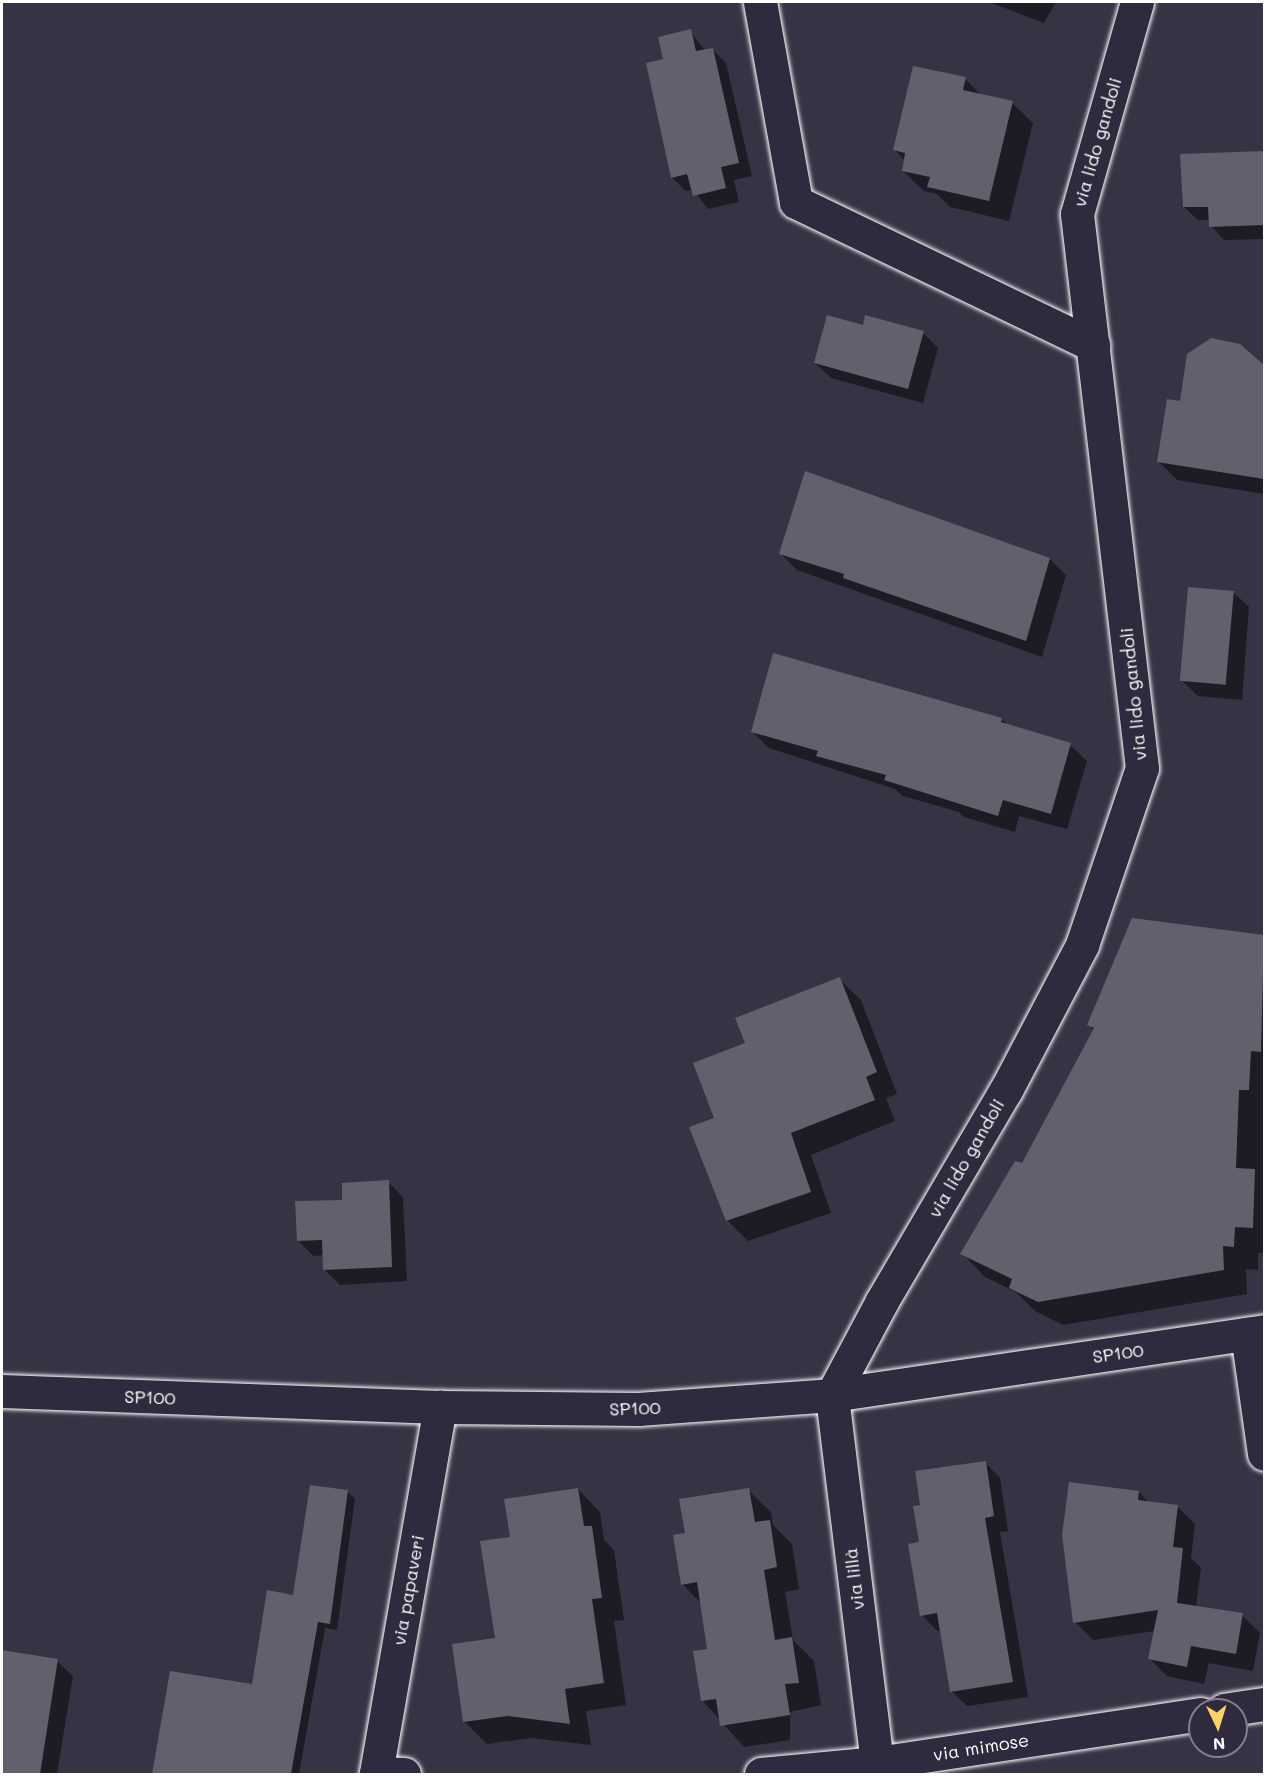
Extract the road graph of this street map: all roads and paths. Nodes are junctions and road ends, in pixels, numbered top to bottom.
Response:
1 (760, 2) edge
2 (1137, 2) edge
3 (1093, 345) junction
4 (1256, 1333) edge
5 (2, 1391) edge
6 (832, 1395) junction
7 (440, 1407) junction
8 (1264, 1454) edge
9 (1264, 1704) edge
10 (1248, 1706) edge
11 (1188, 1716) edge
12 (877, 1763) junction
13 (912, 1766) edge
14 (390, 1774) edge
15 (761, 1774) edge

1 - 3 street
2 - 3 street, via lido gandoli
3 - 6 street, via lido gandoli
4 - 6 street, SP100 / SP100
4 - 8 street
5 - 7 street, SP100 / SP100
6 - 7 street, SP100 / SP100
6 - 12 street, via lillà
7 - 14 street, via papaveri
9 - 10 street
11 - 13 street, via mimose
12 - 13 street, via mimose
12 - 15 street, via mimose

